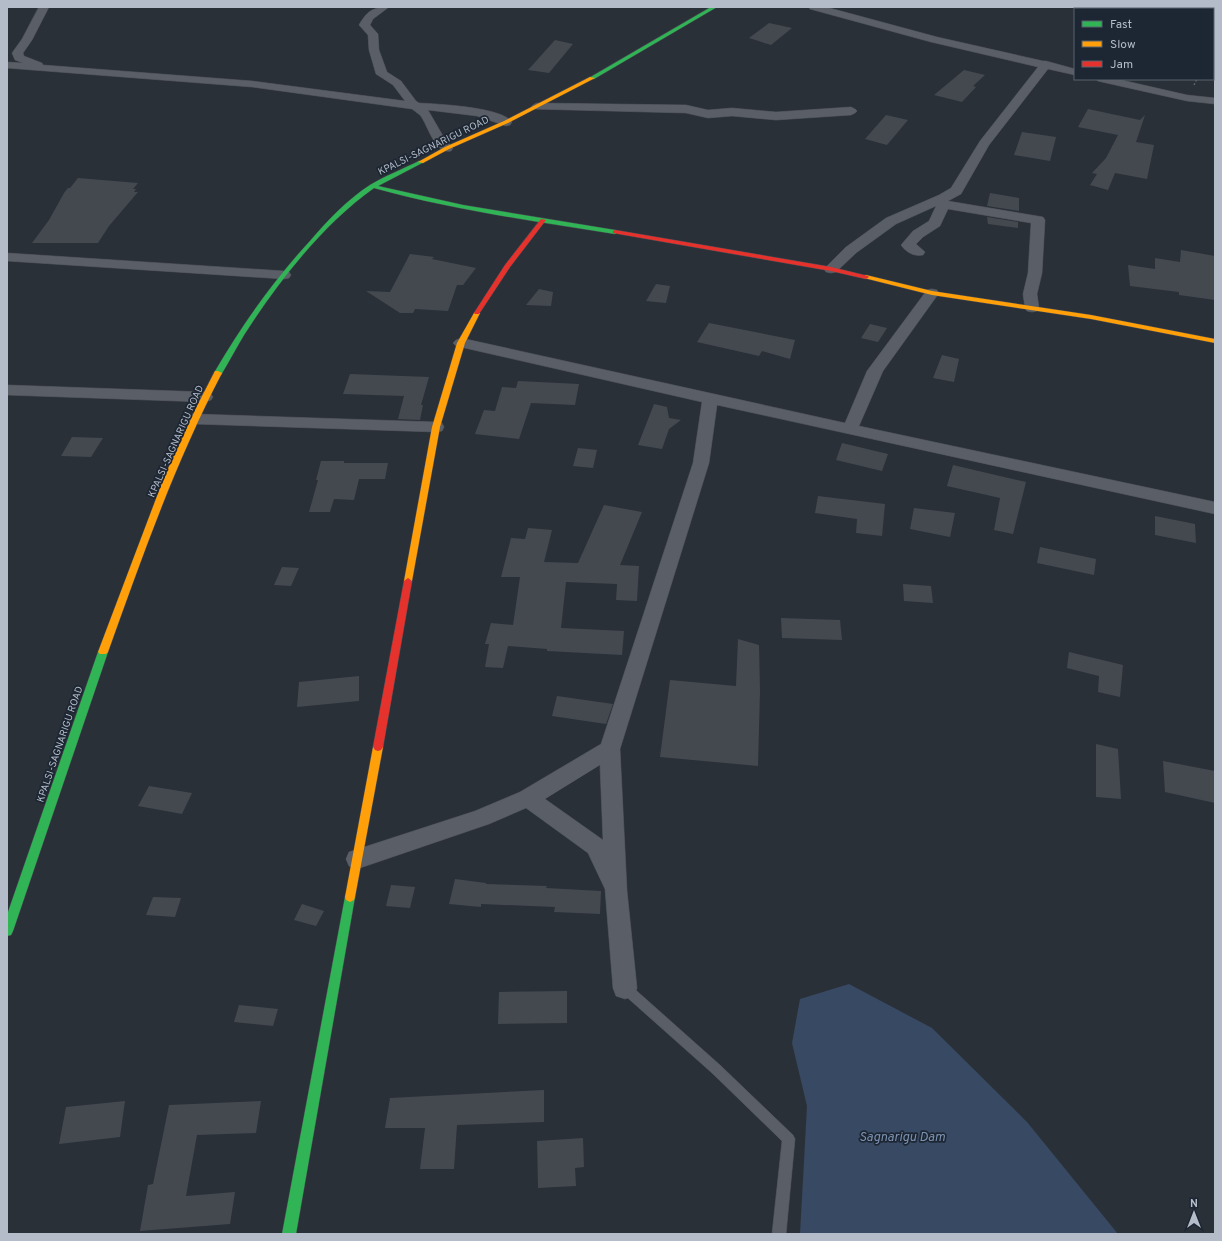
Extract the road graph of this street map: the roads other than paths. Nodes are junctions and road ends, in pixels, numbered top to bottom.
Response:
1 (44, 7) edge
2 (384, 7) edge
3 (715, 7) edge
4 (814, 7) edge
5 (1046, 64) junction
6 (7, 65) edge
7 (48, 70) junction
8 (1074, 72) edge
9 (1106, 80) edge
10 (1215, 101) edge
11 (417, 107) junction
12 (536, 107) junction
13 (851, 111) dead end
14 (506, 122) junction
15 (447, 148) junction
16 (373, 186) junction
17 (543, 220) junction
18 (918, 252) dead end
19 (7, 257) edge
20 (831, 269) junction
21 (284, 275) junction
22 (932, 293) junction
23 (1032, 308) junction
24 (1215, 341) edge
25 (461, 343) junction
26 (7, 390) edge
27 (205, 397) junction
28 (710, 399) junction
29 (195, 419) junction
30 (436, 427) junction
31 (850, 429) junction
32 (1215, 508) edge
33 (610, 749) junction
34 (528, 798) junction
35 (357, 859) junction
36 (616, 891) junction
37 (8, 928) edge
38 (625, 988) joint
39 (289, 1234) edge
40 (779, 1234) edge

1 - 7 street
2 - 11 street
3 - 12 street, KPALSI-SAGNARIGU ROAD
4 - 5 street
5 - 8 street
5 - 20 street
6 - 7 street
7 - 11 street
9 - 10 street
11 - 14 street
11 - 15 street
12 - 13 street
12 - 14 street, KPALSI-SAGNARIGU ROAD
14 - 15 street, KPALSI-SAGNARIGU ROAD
15 - 16 street, KPALSI-SAGNARIGU ROAD
16 - 17 street
16 - 21 street, KPALSI-SAGNARIGU ROAD
17 - 20 street
17 - 25 street
18 - 23 street
19 - 21 street
20 - 22 street
21 - 27 street, KPALSI-SAGNARIGU ROAD
22 - 23 street
22 - 31 street
23 - 24 street
25 - 28 street
25 - 30 street
26 - 27 street
27 - 29 street, KPALSI-SAGNARIGU ROAD
28 - 31 street
28 - 33 street
29 - 30 street
29 - 37 street, KPALSI-SAGNARIGU ROAD
30 - 35 street
31 - 32 street
33 - 34 street
33 - 36 street
34 - 35 street
34 - 36 street
35 - 39 street
36 - 38 street
38 - 40 lane

